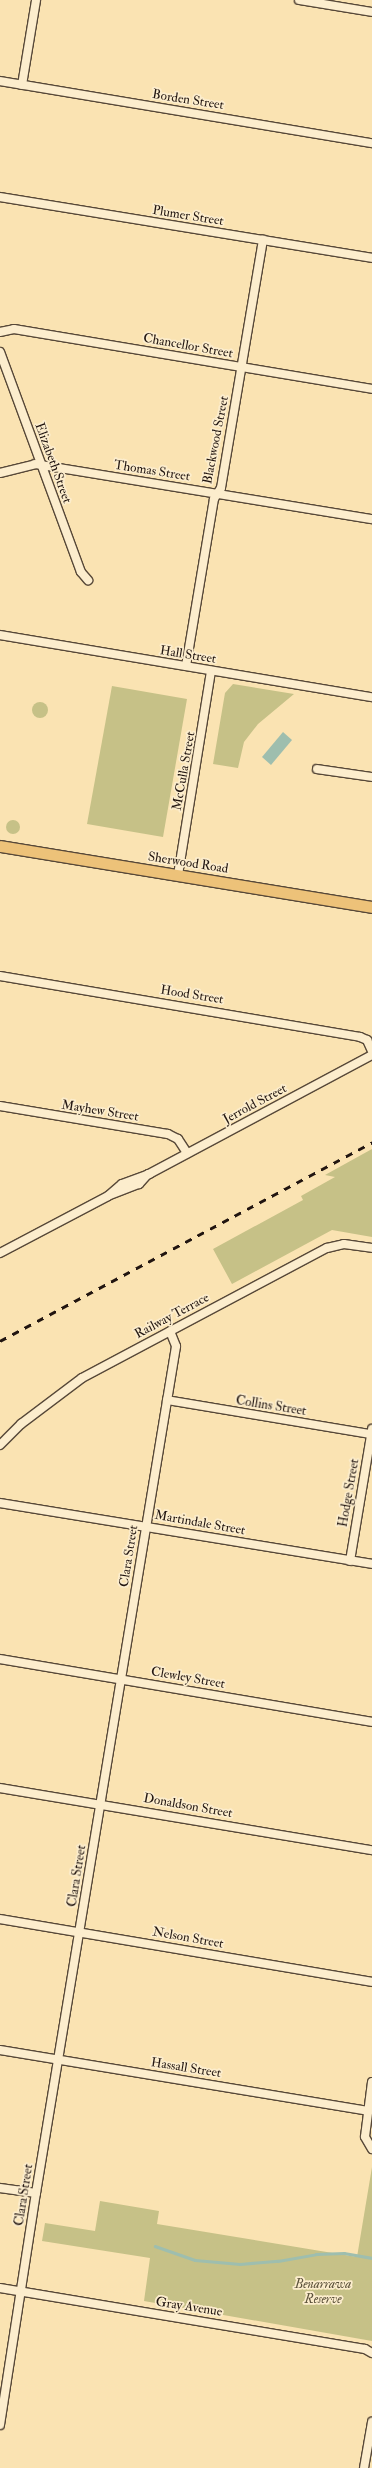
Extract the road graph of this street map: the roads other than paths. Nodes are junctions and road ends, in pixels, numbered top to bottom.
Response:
1 (36, 0) edge
2 (299, 0) edge
3 (372, 12) edge
4 (0, 81) edge
5 (22, 85) junction
6 (372, 143) edge
7 (0, 197) edge
8 (263, 240) junction
9 (372, 258) edge
10 (0, 332) edge
11 (0, 352) edge
12 (241, 367) junction
13 (372, 389) edge
14 (42, 465) junction
15 (0, 473) edge
16 (217, 493) junction
17 (372, 519) edge
18 (88, 580) dead end
19 (0, 635) edge
20 (186, 666) junction
21 (211, 671) junction
22 (372, 698) edge
23 (317, 769) dead end
24 (372, 777) edge
25 (0, 846) edge
26 (178, 875) junction
27 (372, 907) edge
28 (0, 976) edge
29 (372, 1051) edge
30 (372, 1055) edge
31 (0, 1106) edge
32 (187, 1153) junction
33 (372, 1248) edge
34 (0, 1253) edge
35 (170, 1331) junction
36 (167, 1400) junction
37 (372, 1431) edge
38 (0, 1444) edge
39 (0, 1503) edge
40 (146, 1526) junction
41 (350, 1561) junction
42 (372, 1564) edge
43 (0, 1659) edge
44 (122, 1679) junction
45 (372, 1722) edge
46 (0, 1788) edge
47 (101, 1803) junction
48 (372, 1850) edge
49 (0, 1919) edge
50 (81, 1932) junction
51 (372, 1982) edge
52 (0, 2050) edge
53 (59, 2060) junction
54 (372, 2082) edge
55 (368, 2111) junction
56 (370, 2148) edge
57 (0, 2188) edge
58 (36, 2193) junction
59 (0, 2288) edge
60 (21, 2292) junction
61 (372, 2353) edge
62 (372, 2422) edge
63 (0, 2425) edge
64 (364, 2468) edge

1 - 5 street
2 - 3 street
4 - 5 street, Borden Street
5 - 6 street, Borden Street
7 - 8 street, Plumer Street
8 - 9 street, Plumer Street
8 - 12 street, Blackwood Street
10 - 12 street, Chancellor Street
11 - 14 street, Elizabeth Street
12 - 13 street, Chancellor Street
12 - 16 street, Blackwood Street
14 - 15 street, Thomas Street
14 - 16 street, Thomas Street
14 - 18 street, Elizabeth Street
16 - 17 street, Thomas Street
16 - 20 street, Blackwood Street
19 - 20 street, Hall Street
20 - 21 street, Hall Street
21 - 22 street, Hall Street
21 - 26 street, McCulla Street
23 - 24 street
25 - 26 main road, Sherwood Road
26 - 27 main road, Sherwood Road
28 - 29 street, Hood Street
30 - 32 street, Jerrold Street
31 - 32 street, Mayhew Street
32 - 34 street, Jerrold Street
33 - 35 street, Railway Terrace
35 - 36 street, Clara Street
35 - 38 street, Railway Terrace
36 - 37 street, Collins Street
36 - 40 street, Clara Street
37 - 41 street, Hodge Street
39 - 40 street, Martindale Street
40 - 41 street, Martindale Street
40 - 44 street, Clara Street
41 - 42 street, Martindale Street
43 - 44 street, Clewley Street
44 - 45 street, Clewley Street
44 - 47 street, Clara Street
46 - 47 street, Donaldson Street
47 - 48 street, Donaldson Street
47 - 50 street, Clara Street
49 - 50 street, Nelson Street
50 - 51 street, Nelson Street
50 - 53 street, Clara Street
52 - 53 street, Hassall Street
53 - 55 street, Hassall Street
53 - 58 street, Clara Street
54 - 55 street
55 - 56 street
57 - 58 street
58 - 60 street, Clara Street
59 - 60 street, Gray Avenue
60 - 61 street, Gray Avenue
60 - 63 street, Clara Street
62 - 64 street

